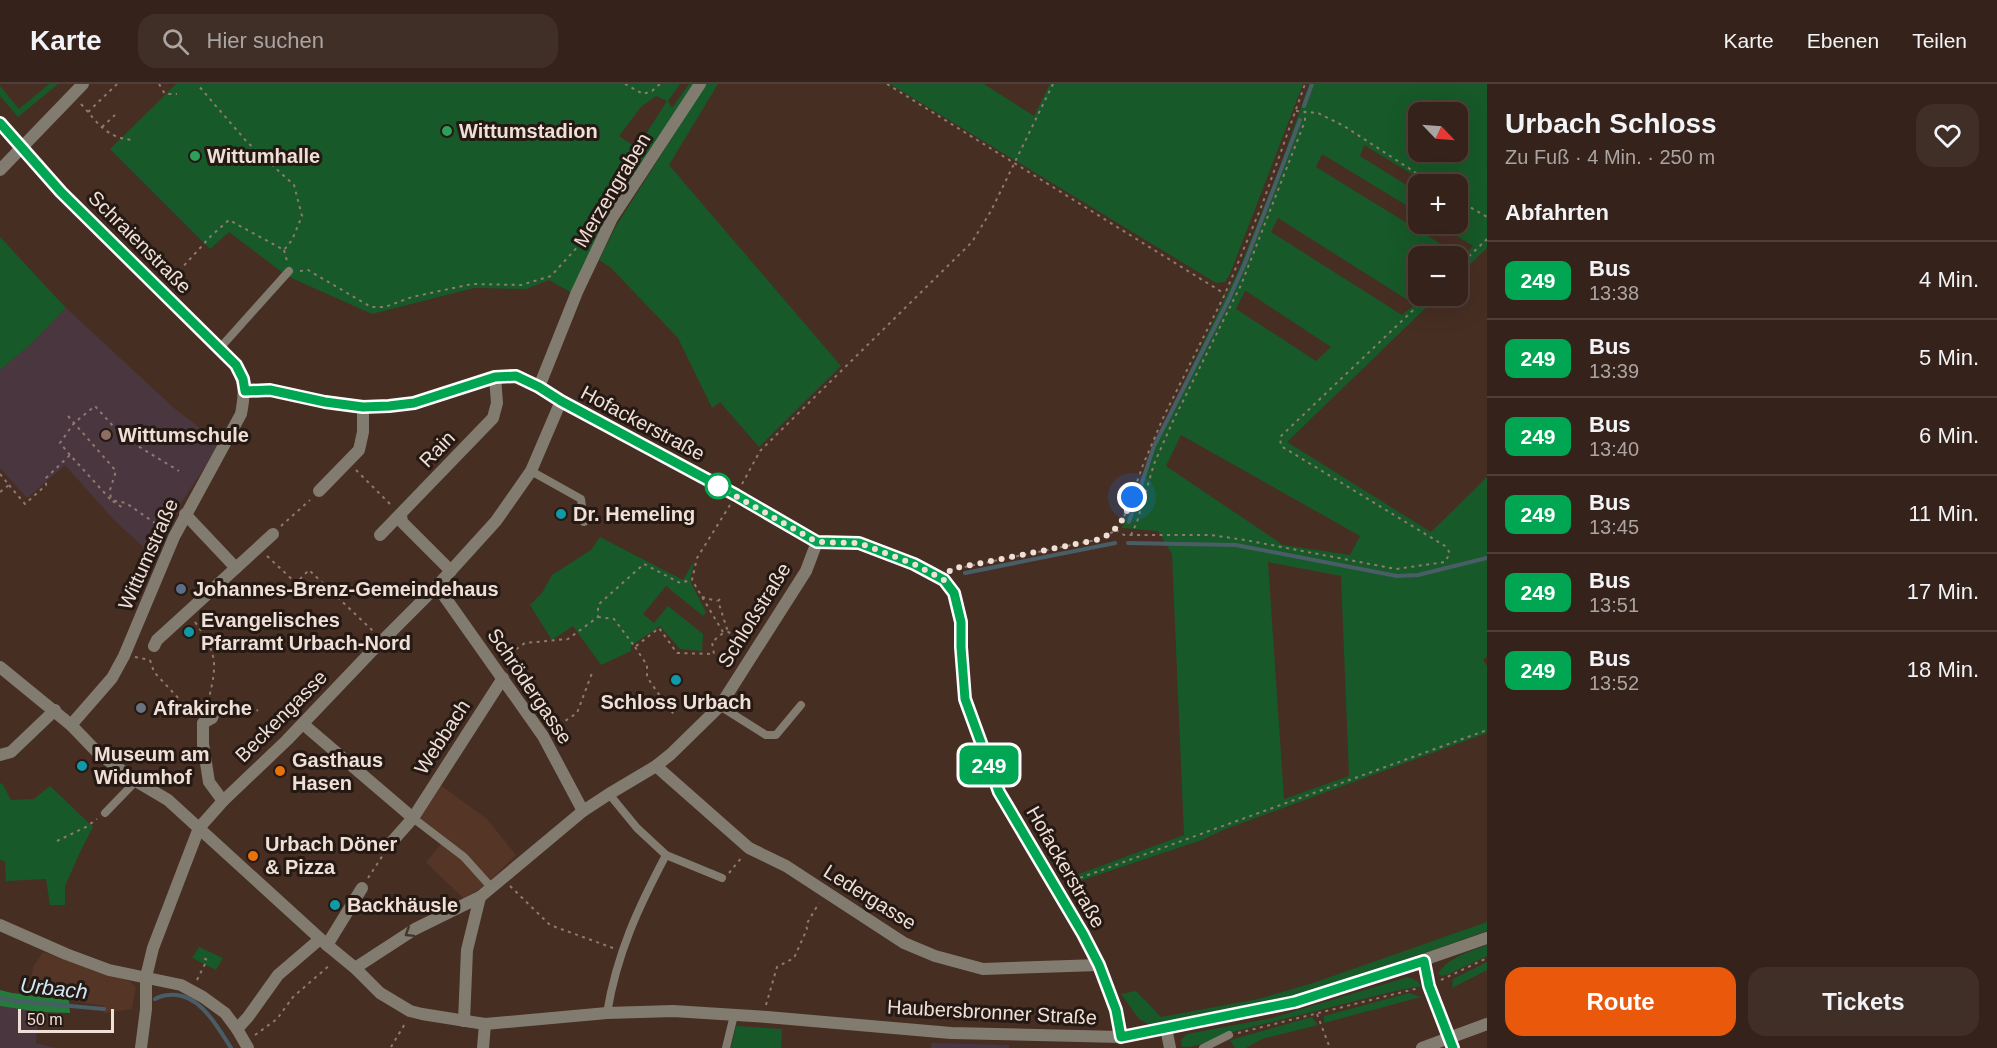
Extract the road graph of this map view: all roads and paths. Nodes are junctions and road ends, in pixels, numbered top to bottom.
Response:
1 (83, 84) edge
2 (117, 84) edge
3 (159, 84) edge
4 (197, 84) edge
5 (625, 84) edge
6 (660, 84) edge
7 (700, 84) edge
8 (887, 84) edge
9 (1053, 84) edge
10 (1305, 84) edge
11 (177, 94) dead end
12 (72, 95) junction
13 (1296, 111) junction
14 (88, 112) junction
15 (1305, 112) junction
16 (115, 115) dead end
17 (0, 123) edge
18 (102, 127) junction
19 (133, 140) dead end
20 (21, 148) junction
21 (1014, 162) junction
22 (0, 170) edge
23 (1418, 174) edge
24 (1468, 207) edge
25 (1487, 217) edge
26 (595, 228) dead end
27 (1487, 239) edge
28 (284, 250) junction
29 (1468, 257) edge
30 (289, 271) junction
31 (159, 289) junction
32 (1225, 294) junction
33 (1418, 306) edge
34 (220, 348) junction
35 (495, 377) junction
36 (539, 387) junction
37 (245, 391) junction
38 (561, 401) junction
39 (363, 407) junction
40 (68, 416) dead end
41 (74, 423) junction
42 (70, 455) junction
43 (348, 461) junction
44 (179, 471) dead end
45 (531, 471) junction
46 (0, 474) edge
47 (9, 485) junction
48 (0, 492) edge
49 (319, 492) joint
50 (736, 495) junction
51 (111, 500) junction
52 (123, 508) dead end
53 (185, 514) junction
54 (401, 515) junction
55 (584, 522) dead end
56 (1116, 530) junction
57 (273, 534) joint
58 (380, 535) dead end
59 (1131, 535) junction
60 (174, 537) junction
61 (817, 542) junction
62 (258, 548) junction
63 (236, 568) junction
64 (451, 571) junction
65 (692, 580) junction
66 (944, 580) junction
67 (437, 586) junction
68 (702, 597) junction
69 (188, 612) junction
70 (598, 616) junction
71 (723, 632) junction
72 (728, 632) junction
73 (375, 633) dead end
74 (739, 637) dead end
75 (154, 646) dead end
76 (635, 647) junction
77 (139, 657) dead end
78 (494, 664) junction
79 (0, 667) edge
80 (592, 673) dead end
81 (503, 678) junction
82 (660, 696) dead end
83 (667, 705) dead end
84 (801, 705) dead end
85 (720, 706) junction
86 (216, 708) joint
87 (55, 710) junction
88 (258, 710) dead end
89 (675, 716) dead end
90 (199, 719) junction
91 (303, 723) junction
92 (71, 725) junction
93 (1487, 730) edge
94 (543, 736) junction
95 (0, 755) edge
96 (656, 766) junction
97 (136, 781) junction
98 (609, 794) junction
99 (223, 801) junction
100 (584, 811) junction
101 (105, 813) joint
102 (413, 818) junction
103 (199, 828) junction
104 (57, 841) dead end
105 (389, 845) joint
106 (749, 848) junction
107 (666, 855) junction
108 (502, 878) junction
109 (722, 878) joint
110 (1077, 878) dead end
111 (491, 887) junction
112 (362, 888) joint
113 (826, 892) junction
114 (480, 897) junction
115 (0, 925) edge
116 (1487, 938) edge
117 (323, 942) junction
118 (622, 951) junction
119 (340, 956) junction
120 (202, 957) dead end
121 (1487, 958) edge
122 (1424, 961) junction
123 (1099, 965) junction
124 (354, 968) junction
125 (146, 977) junction
126 (1429, 986) junction
127 (192, 991) junction
128 (410, 1011) junction
129 (607, 1013) junction
130 (1317, 1014) junction
131 (734, 1015) junction
132 (766, 1017) junction
133 (464, 1021) junction
134 (485, 1024) junction
135 (1487, 1024) edge
136 (1166, 1028) junction
137 (237, 1029) junction
138 (1229, 1035) joint
139 (1121, 1037) junction
140 (1451, 1043) edge
141 (246, 1046) edge
142 (391, 1047) edge
143 (141, 1048) edge
144 (483, 1048) edge
145 (726, 1048) edge
146 (1170, 1048) edge
147 (1203, 1048) edge
148 (1330, 1048) edge
149 (1422, 1048) edge

1 - 12 street
2 - 14 path
3 - 11 path
4 - 28 path
5 - 6 path
7 - 36 street, Merzengraben
8 - 21 path
9 - 21 path
10 - 13 path
12 - 14 path
12 - 20 street
13 - 15 path
13 - 32 path
14 - 18 path
15 - 23 path
15 - 59 path
16 - 18 path
17 - 20 street, Schraienstraße
18 - 19 path
20 - 22 street
20 - 31 street, Schraienstraße
21 - 32 path
21 - 50 path
24 - 25 path
26 - 30 path
27 - 29 path
28 - 30 path
28 - 31 path
30 - 34 lane
31 - 34 street, Schraienstraße
32 - 56 path
33 - 59 path
34 - 37 street, Schraienstraße
35 - 36 street, Hofackerstraße
35 - 39 street, Hofackerstraße
35 - 54 street, Rain
36 - 38 street, Hofackerstraße
37 - 39 street, Hofackerstraße
37 - 53 street, Wittumstraße
38 - 45 street, Beckengasse
38 - 50 street, Hofackerstraße
39 - 43 street
40 - 41 path
41 - 42 path
41 - 44 path
41 - 51 path
42 - 47 path
42 - 51 path
43 - 49 street
43 - 54 path
45 - 55 lane
45 - 64 street, Beckengasse
46 - 47 path
47 - 48 path
49 - 57 path
50 - 61 street, Hofackerstraße
50 - 65 path
51 - 52 path
51 - 60 path
53 - 60 street, Wittumstraße
53 - 63 street
54 - 58 street, Rain
54 - 64 street
56 - 59 path
56 - 66 path
57 - 62 street
60 - 92 street, Wittumstraße
61 - 66 street, Hofackerstraße
61 - 85 street, Schloßstraße
62 - 63 street
62 - 73 path
63 - 69 street
64 - 67 street, Beckengasse
65 - 68 path
65 - 70 path
66 - 123 street, Hofackerstraße
67 - 78 street, Schrödergasse
67 - 91 street, Beckengasse
68 - 71 path
68 - 72 path
69 - 75 street
69 - 90 path
70 - 76 path
70 - 78 path
71 - 72 path
71 - 76 path
72 - 74 path
76 - 82 path
77 - 90 path
78 - 81 street, Schrödergasse
79 - 87 street, Haubersbronner Straße
80 - 94 path
81 - 94 street, Schrödergasse
81 - 102 street, Webbach
83 - 89 path
84 - 85 lane
85 - 96 street, Schloßstraße
86 - 88 path
86 - 90 street
87 - 92 street, Haubersbronner Straße
87 - 95 street
90 - 99 street
91 - 99 street, Beckengasse
91 - 102 street
92 - 97 street, Haubersbronner Straße
93 - 110 path
94 - 100 street, Schrödergasse
96 - 98 street, Schloßstraße
96 - 106 street, Ledergasse
97 - 101 lane
97 - 103 street, Haubersbronner Straße
98 - 100 street, Schloßstraße
98 - 107 lane
99 - 103 street, Beckengasse
100 - 108 street, Schloßstraße
101 - 104 path
102 - 105 street, Webbach
102 - 111 lane
103 - 117 street, Haubersbronner Straße
103 - 125 street, Beckengasse
105 - 112 path
106 - 109 path
106 - 113 street, Ledergasse
107 - 109 lane
107 - 118 lane
108 - 111 street, Schloßstraße
108 - 118 path
111 - 114 street, Schloßstraße
112 - 117 street
113 - 123 street, Ledergasse
113 - 132 path
114 -> 124 street, Schloßstraße
114 - 133 street
115 - 125 street
116 - 122 street, Haubersbronner Straße
117 - 119 street, Haubersbronner Straße
117 - 137 street
118 - 129 lane
119 - 124 street, Haubersbronner Straße
119 - 141 path
120 - 127 path
121 - 126 path
122 - 126 street
122 - 136 street, Haubersbronner Straße
123 - 139 street, Hofackerstraße
124 - 128 street, Haubersbronner Straße
125 - 127 street
125 - 143 street, Beckengasse
126 - 130 path
126 - 140 street
127 - 137 street
128 - 133 street, Haubersbronner Straße
128 - 142 path
129 - 131 street, Haubersbronner Straße
129 - 134 street, Haubersbronner Straße
130 - 138 path
130 - 148 path
131 - 132 street, Haubersbronner Straße
131 - 145 lane
132 - 139 street, Haubersbronner Straße
133 - 134 street, Haubersbronner Straße
134 - 144 street
135 - 140 street
136 - 139 street, Haubersbronner Straße
136 - 146 street
137 - 141 street
138 - 147 lane
140 - 149 street

